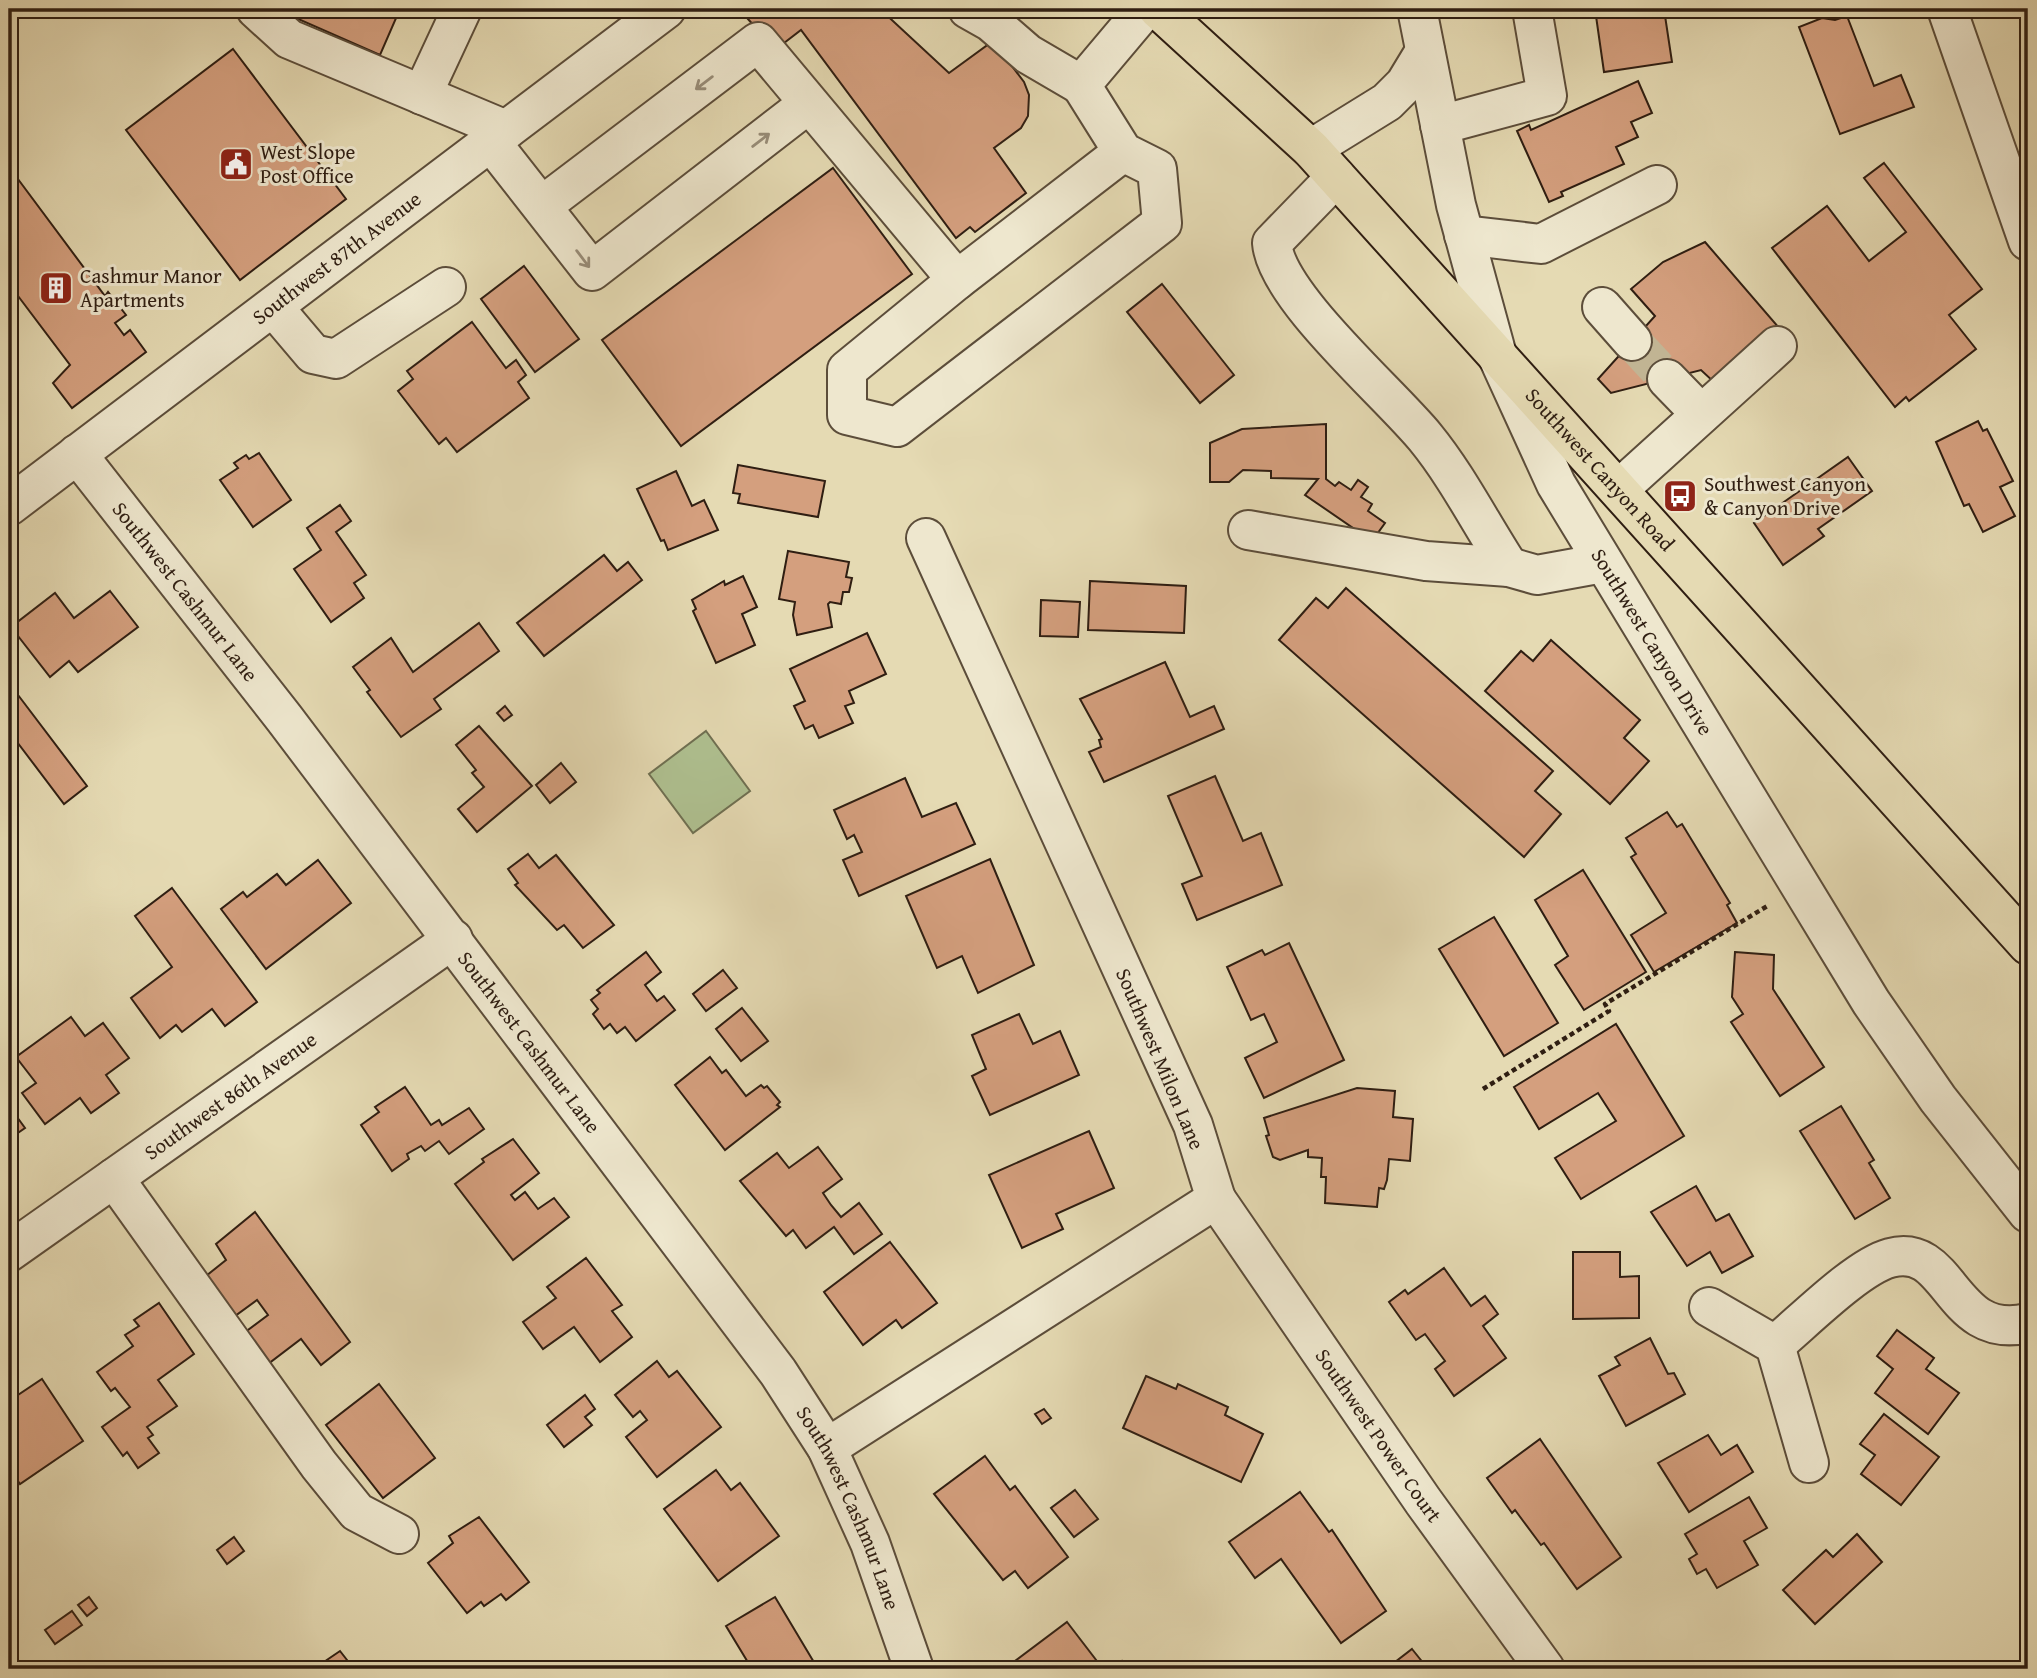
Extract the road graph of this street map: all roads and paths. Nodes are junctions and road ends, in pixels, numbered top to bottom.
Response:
1 (256, 9) edge
2 (462, 9) edge
3 (666, 9) edge
4 (968, 9) edge
5 (1146, 9) edge
6 (1158, 9) edge
7 (1417, 9) edge
8 (1532, 9) edge
9 (1947, 9) edge
10 (1425, 51) junction
11 (1082, 85) junction
12 (422, 95) junction
13 (808, 104) junction
14 (1440, 125) junction
15 (499, 136) junction
16 (1311, 149) junction
17 (1123, 152) junction
18 (1336, 177) junction
19 (1657, 185) dead end
20 (542, 205) junction
21 (1464, 235) junction
22 (2028, 241) edge
23 (957, 280) junction
24 (446, 287) dead end
25 (1602, 307) dead end
26 (274, 308) junction
27 (1632, 341) tunnel mouth
28 (1777, 346) dead end
29 (1497, 355) junction
30 (1667, 379) tunnel mouth
31 (1701, 414) junction
32 (77, 454) junction
33 (1619, 489) junction
34 (9, 506) edge
35 (1248, 530) dead end
36 (926, 538) dead end
37 (1603, 563) junction
38 (1509, 567) junction
39 (1800, 886) junction
40 (453, 939) junction
41 (2028, 945) edge
42 (1483, 1089) dead end
43 (114, 1178) junction
44 (1216, 1199) junction
45 (2028, 1213) edge
46 (9, 1252) edge
47 (1709, 1307) dead end
48 (2028, 1323) edge
49 (1775, 1345) junction
50 (827, 1448) junction
51 (1809, 1463) dead end
52 (399, 1534) dead end
53 (914, 1669) edge
54 (1545, 1669) edge

1 - 12 street
2 - 12 street
3 - 15 street, Southwest 87th Avenue
4 - 11 street
5 - 11 street
6 - 16 main road, Southwest Canyon Road
7 - 10 street, Southwest Canyon Drive
8 - 14 street
9 - 22 street
10 - 14 street, Southwest Canyon Drive
10 - 16 street
11 - 17 street
12 - 15 street
13 -> 20 street
20 -> 13 street
13 - 23 street
14 - 21 street, Southwest Canyon Drive
15 - 20 street
15 - 26 street, Southwest 87th Avenue
16 - 18 main road, Southwest Canyon Road
17 - 23 street
17 - 23 street
18 - 29 main road, Southwest Canyon Road
18 - 38 street
19 - 21 street
21 - 29 street, Southwest Canyon Drive
24 - 26 street
25 - 27 street
26 - 32 street, Southwest 87th Avenue
28 - 31 street
29 - 33 main road, Southwest Canyon Road
29 - 37 street, Southwest Canyon Drive
30 - 31 street
31 - 33 street
32 - 34 street, Southwest 87th Avenue
32 - 40 street, Southwest Cashmur Lane
33 - 41 main road, Southwest Canyon Road
35 - 38 street
36 - 44 street, Southwest Milon Lane
37 - 38 street
37 - 39 street, Southwest Canyon Drive
39 - 42 path
39 - 45 street, Southwest Canyon Drive
40 - 43 street, Southwest 86th Avenue
40 - 50 street, Southwest Cashmur Lane
43 - 46 street, Southwest 86th Avenue
43 - 52 street
44 - 50 street
44 - 54 street, Southwest Power Court
47 - 49 street
48 - 49 street
49 - 51 street
50 - 53 street, Southwest Cashmur Lane

